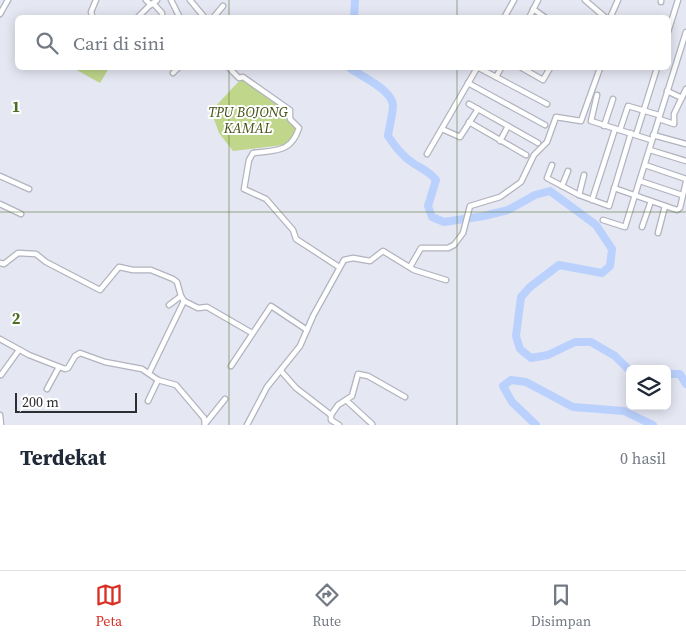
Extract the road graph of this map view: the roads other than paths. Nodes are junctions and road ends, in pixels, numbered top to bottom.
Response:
1 (8, 0) edge
2 (96, 0) edge
3 (146, 0) edge
4 (171, 0) edge
5 (190, 0) edge
6 (514, 0) edge
7 (538, 0) edge
8 (585, 0) edge
9 (618, 0) edge
10 (678, 0) edge
11 (153, 3) edge
12 (223, 6) dead end
13 (533, 9) junction
14 (0, 14) edge
15 (92, 15) edge
16 (140, 15) edge
17 (162, 15) edge
18 (178, 15) edge
19 (202, 15) edge
20 (216, 15) edge
21 (506, 15) edge
22 (530, 15) edge
23 (542, 15) edge
24 (604, 15) edge
25 (610, 15) edge
26 (671, 22) edge
27 (686, 32) edge
28 (684, 46) edge
29 (176, 70) edge
30 (230, 70) edge
31 (477, 70) edge
32 (482, 70) edge
33 (500, 70) edge
34 (528, 70) edge
35 (549, 70) edge
36 (599, 70) edge
37 (656, 70) edge
38 (173, 73) dead end
39 (496, 77) junction
40 (468, 83) junction
41 (686, 89) edge
42 (667, 91) junction
43 (597, 95) dead end
44 (682, 98) junction
45 (613, 99) dead end
46 (469, 104) dead end
47 (546, 104) dead end
48 (478, 109) junction
49 (643, 110) junction
50 (659, 117) junction
51 (469, 122) junction
52 (545, 125) dead end
53 (508, 126) junction
54 (604, 126) junction
55 (442, 129) junction
56 (618, 130) junction
57 (633, 134) junction
58 (652, 137) junction
59 (500, 142) junction
60 (538, 143) dead end
61 (686, 144) edge
62 (650, 150) junction
63 (427, 154) dead end
64 (526, 155) dead end
65 (686, 161) edge
66 (552, 165) dead end
67 (645, 165) junction
68 (568, 171) dead end
69 (0, 176) edge
70 (584, 176) dead end
71 (640, 181) junction
72 (686, 181) edge
73 (562, 186) junction
74 (614, 188) junction
75 (29, 189) dead end
76 (579, 195) junction
77 (635, 195) junction
78 (682, 195) junction
79 (592, 200) junction
80 (651, 201) junction
81 (0, 204) edge
82 (665, 206) junction
83 (21, 214) dead end
84 (603, 220) dead end
85 (642, 227) dead end
86 (658, 233) dead end
87 (0, 262) edge
88 (339, 267) junction
89 (410, 267) junction
90 (446, 280) dead end
91 (180, 296) junction
92 (184, 300) junction
93 (169, 304) dead end
94 (307, 330) junction
95 (252, 333) junction
96 (0, 339) edge
97 (19, 350) junction
98 (232, 366) dead end
99 (59, 367) junction
100 (281, 370) junction
101 (149, 373) junction
102 (1, 376) edge
103 (158, 380) junction
104 (47, 389) dead end
105 (405, 397) dead end
106 (225, 399) dead end
107 (148, 401) dead end
108 (347, 401) junction
109 (0, 415) edge
110 (331, 415) junction
111 (205, 424) edge
112 (372, 424) dead end
113 (1, 425) edge
114 (247, 425) edge
115 (339, 425) edge

1 - 14 street
2 - 15 street
3 - 11 street
4 - 18 street
5 - 19 street
6 - 21 street
7 - 13 street
8 - 24 street
9 - 25 street
10 - 26 street
11 - 16 street
11 - 17 street
12 - 20 street
13 - 22 street
13 - 23 street
27 - 28 street
28 - 42 street
29 - 38 street
30 - 88 street
31 - 40 street
32 - 39 street
33 - 39 street
34 - 35 street
36 - 89 street
37 - 49 street
39 - 47 street
40 - 52 street
40 - 55 street
41 - 44 street
42 - 44 street
42 - 50 street
43 - 54 street
44 - 50 street
45 - 54 street
46 - 48 street
48 - 51 street
48 - 53 street
49 - 50 street
49 - 56 street
49 - 57 street
50 - 58 street
51 - 55 street
51 - 59 street
53 - 59 street
53 - 60 street
54 - 56 street
55 - 63 street
56 - 57 street
56 - 79 street
57 - 58 street
57 - 74 street
58 - 61 street
58 - 62 street
59 - 64 street
62 - 65 street
62 - 67 street
66 - 73 street
67 - 71 street
67 - 72 street
68 - 73 street
69 - 75 street
70 - 76 street
71 - 77 street
71 - 78 street
72 - 78 street
73 - 76 street
74 - 77 street
74 - 79 street
76 - 79 street
77 - 80 street
77 - 84 street
78 - 82 street
80 - 82 street
80 - 85 street
81 - 83 street
82 - 86 street
87 - 91 street
88 - 89 street
88 - 94 street
89 - 90 street
91 - 92 street
91 - 93 street
92 - 95 street
92 - 101 street
94 - 95 street
94 - 100 street
95 - 98 street
96 - 97 street
97 - 99 street
97 - 102 street
99 - 101 street
99 - 104 street
100 - 110 street
100 - 114 street
101 - 103 street
103 - 107 street
103 - 111 street
105 - 108 street
106 - 111 street
108 - 110 street
108 - 112 street
109 - 113 street
110 - 115 street

